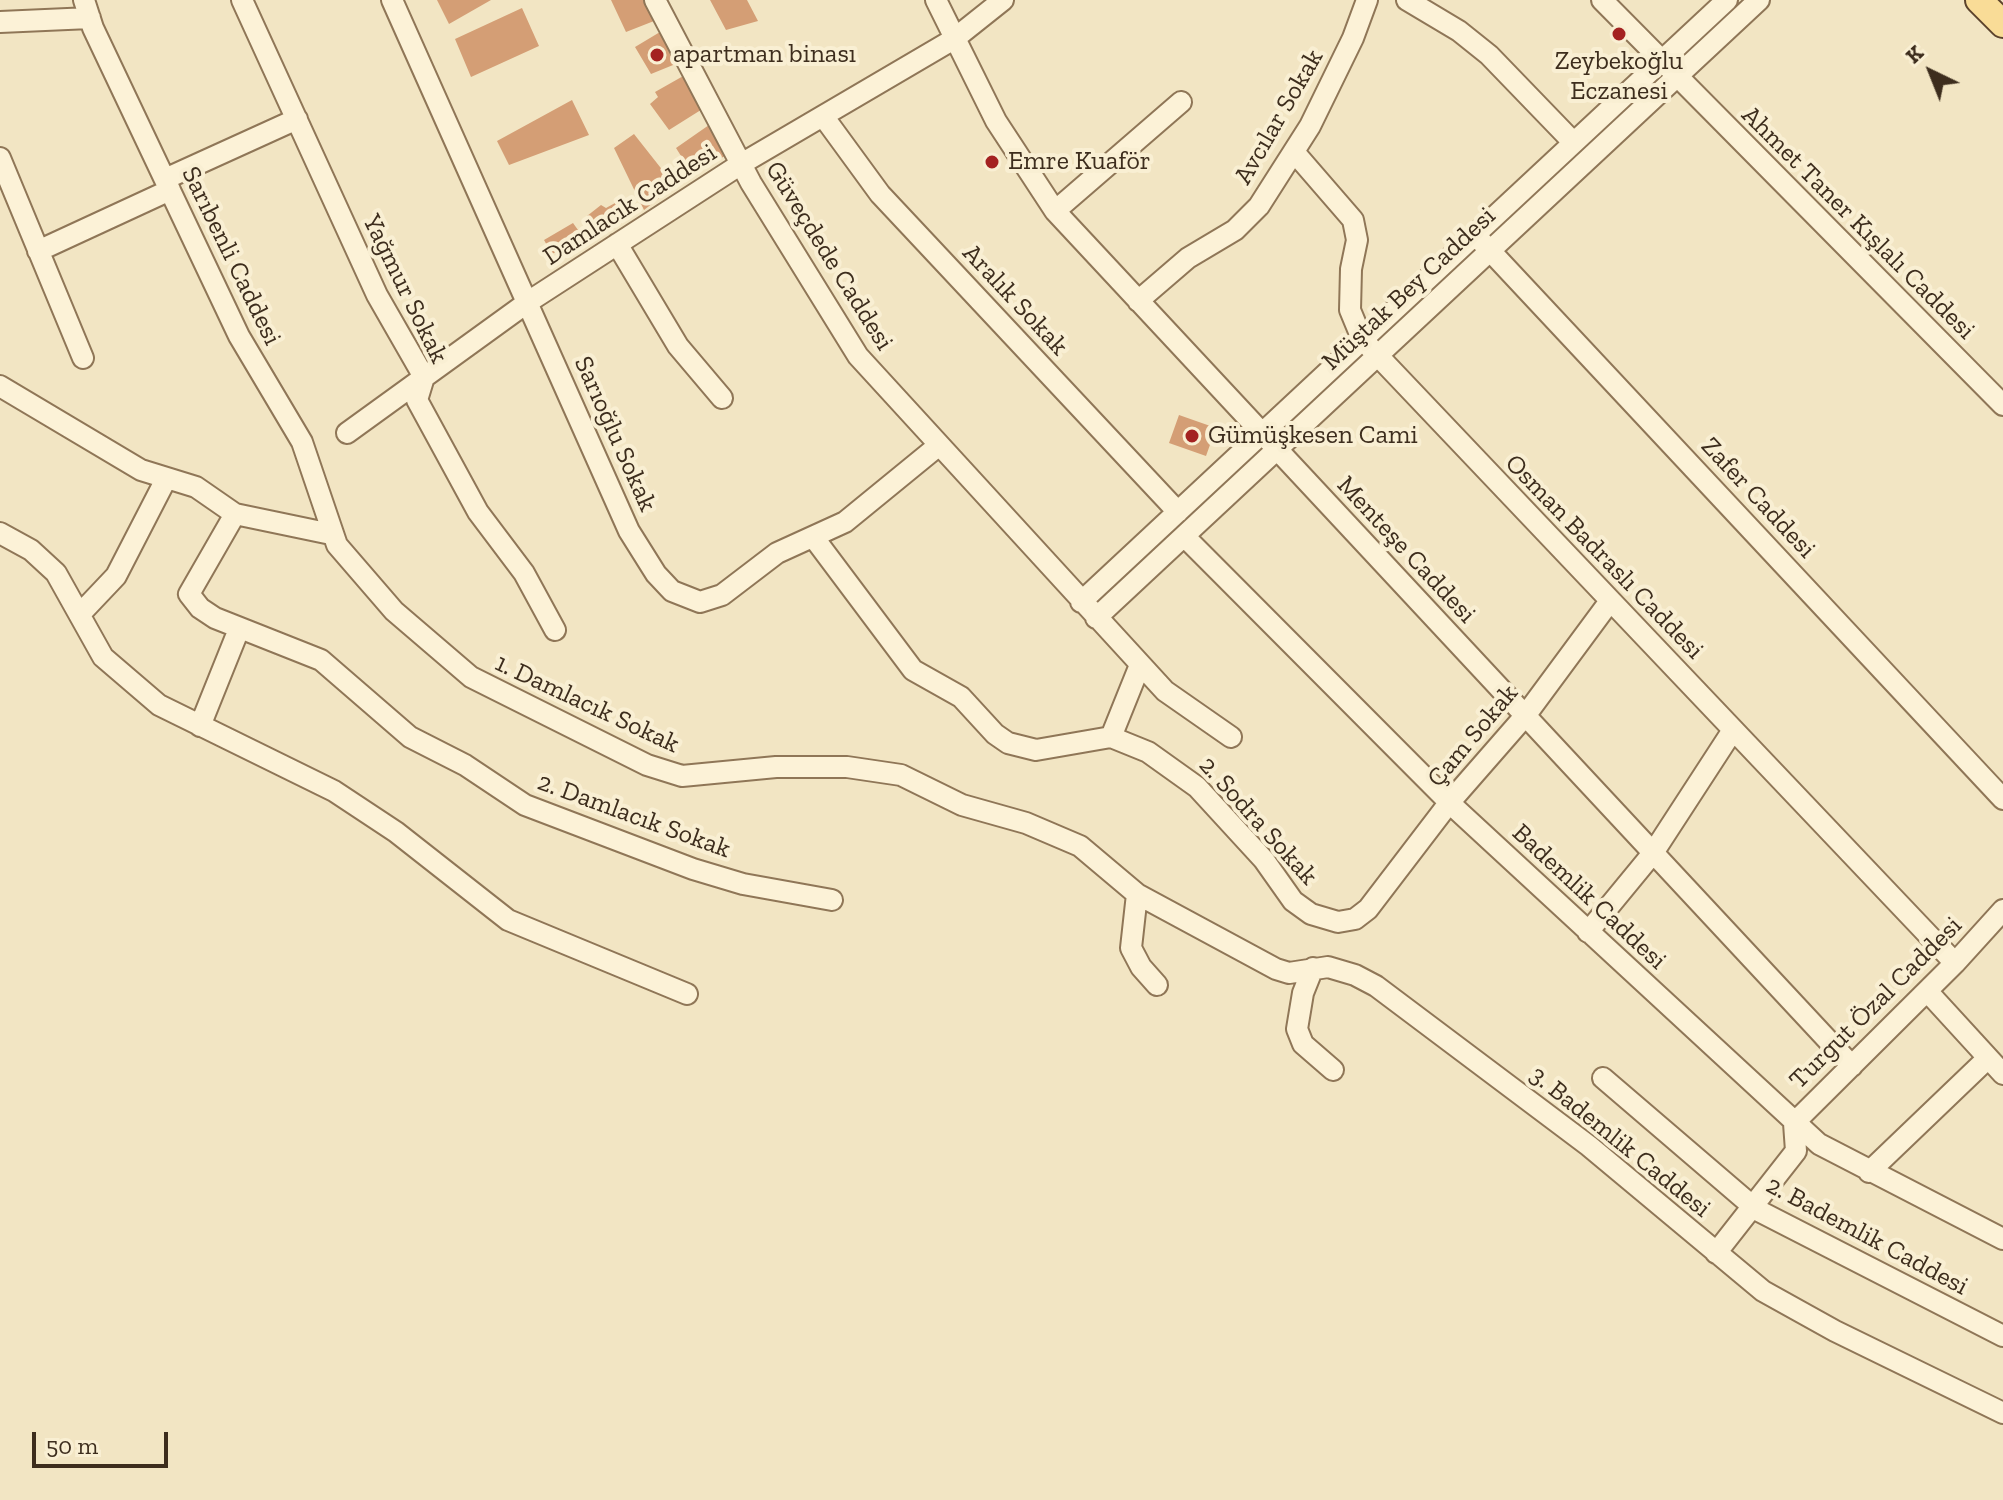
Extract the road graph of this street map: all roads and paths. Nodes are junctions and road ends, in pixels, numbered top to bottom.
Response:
1 (242, 0) edge
2 (392, 0) edge
3 (655, 0) edge
4 (936, 0) edge
5 (1003, 0) edge
6 (1367, 0) edge
7 (1407, 0) edge
8 (1602, 0) edge
9 (1727, 0) edge
10 (1759, 0) edge
11 (1979, 0) edge
12 (87, 9) edge
13 (0, 22) edge
14 (2003, 24) edge
15 (954, 39) junction
16 (1660, 61) junction
17 (1676, 78) junction
18 (1181, 102) dead end
19 (823, 116) junction
20 (297, 119) junction
21 (1573, 142) junction
22 (1295, 153) junction
23 (0, 158) edge
24 (741, 164) junction
25 (168, 185) junction
26 (1055, 211) junction
27 (1475, 234) junction
28 (617, 244) junction
29 (1489, 250) junction
30 (38, 251) junction
31 (1138, 301) junction
32 (528, 302) junction
33 (1362, 339) junction
34 (1376, 355) junction
35 (83, 358) dead end
36 (424, 377) junction
37 (0, 386) edge
38 (722, 398) dead end
39 (2003, 405) edge
40 (347, 433) dead end
41 (1262, 433) junction
42 (938, 446) junction
43 (1276, 449) junction
44 (166, 479) junction
45 (1178, 512) junction
46 (235, 514) junction
47 (0, 533) edge
48 (331, 534) junction
49 (1184, 536) junction
50 (814, 538) junction
51 (1610, 601) junction
52 (1081, 602) junction
53 (80, 614) junction
54 (1096, 618) junction
55 (239, 629) junction
56 (555, 630) dead end
57 (1140, 665) junction
58 (1525, 716) junction
59 (200, 726) junction
60 (1733, 730) junction
61 (1111, 737) junction
62 (1231, 737) dead end
63 (2000, 788) edge
64 (1449, 803) junction
65 (1653, 853) junction
66 (1137, 894) junction
67 (832, 900) dead end
68 (1373, 902) joint
69 (2003, 910) edge
70 (1588, 932) junction
71 (1955, 963) junction
72 (1313, 968) junction
73 (1157, 985) dead end
74 (1927, 991) junction
75 (687, 994) dead end
76 (1988, 1058) junction
77 (1852, 1066) junction
78 (1333, 1070) dead end
79 (2003, 1074) edge
80 (1603, 1078) dead end
81 (1794, 1123) junction
82 (1869, 1172) junction
83 (1753, 1207) junction
84 (2003, 1239) edge
85 (1716, 1253) junction
86 (2003, 1336) edge
87 (2003, 1413) edge

1 - 20 street, Yağmur Sokak
2 - 32 street, Sarıoğlu Sokak
3 - 24 street, Güveçdede Caddesi
4 - 15 street, Menteşe Caddesi
5 - 15 street, Damlacık Caddesi
6 - 22 street, Avcılar Sokak
7 - 21 street
8 - 16 street, Ahmet Taner Kışlalı Caddesi
9 - 16 street, Müştak Bey Caddesi
10 - 17 street, Müştak Bey Caddesi
11 - 14 main road
12 - 13 street
12 - 25 street, Sarıbenli Caddesi
15 - 19 street, Damlacık Caddesi
15 - 26 street, Menteşe Caddesi
16 - 17 street, Ahmet Taner Kışlalı Caddesi
16 - 21 street, Müştak Bey Caddesi
17 - 29 street, Müştak Bey Caddesi
17 - 39 street, Ahmet Taner Kışlalı Caddesi
18 - 26 street
19 - 24 street, Damlacık Caddesi
19 - 45 street, Aralık Sokak
20 - 25 street
20 - 36 street, Yağmur Sokak
21 - 27 street, Müştak Bey Caddesi
22 - 31 street, Avcılar Sokak
22 - 33 street, Osman Badraslı Caddesi
23 - 30 street
24 - 28 street, Damlacık Caddesi
24 - 42 street, Güveçdede Caddesi
25 - 30 street
25 - 48 street, Sarıbenli Caddesi
26 - 31 street, Menteşe Caddesi
27 - 29 street, Zafer Caddesi
27 - 33 street, Müştak Bey Caddesi
28 - 32 street, Damlacık Caddesi
28 - 38 street
29 - 34 street, Müştak Bey Caddesi
29 - 63 street, Zafer Caddesi
30 - 35 street
31 - 41 street, Menteşe Caddesi
32 - 36 street, Damlacık Caddesi
32 - 50 street, Sarıoğlu Sokak
33 - 34 street, Osman Badraslı Caddesi
33 - 41 street, Müştak Bey Caddesi
34 - 43 street, Müştak Bey Caddesi
34 - 51 street, Osman Badraslı Caddesi
36 - 40 street, Damlacık Caddesi
36 - 56 street, Yağmur Sokak
37 - 44 street
41 - 43 street, Menteşe Caddesi
41 - 45 street, Müştak Bey Caddesi
42 - 50 street, Sarıoğlu Sokak
42 - 52 street, Güveçdede Caddesi
43 - 49 street, Müştak Bey Caddesi
43 - 58 street, Menteşe Caddesi
44 - 46 street
44 - 53 street
45 - 52 street, Müştak Bey Caddesi
46 - 48 street
46 - 55 street, 2. Damlacık Sokak
47 - 53 street
48 - 66 street, 1. Damlacık Sokak
49 - 54 street, Müştak Bey Caddesi
49 - 64 street, Bademlik Caddesi
50 - 61 street
51 - 58 street, Çam Sokak
51 - 60 street, Osman Badraslı Caddesi
52 - 54 street, Güveçdede Caddesi
53 - 59 street
54 - 57 street, Güveçdede Caddesi
55 - 59 street
55 - 67 street, 2. Damlacık Sokak
57 - 61 street
57 - 62 street, Güveçdede Caddesi
58 - 64 street, Çam Sokak
58 - 65 street, Menteşe Caddesi
59 - 75 street
60 - 65 street
60 - 71 street, Osman Badraslı Caddesi
61 - 68 street, 2. Sodra Sokak
64 - 68 street, Çam Sokak
64 - 70 street, Bademlik Caddesi
65 - 70 street
65 - 77 street, Menteşe Caddesi
66 - 72 street, 1. Damlacık Sokak
66 - 73 street
69 - 71 street, Turgut Özal Caddesi
70 - 81 street, Bademlik Caddesi
71 - 74 street, Turgut Özal Caddesi
72 - 78 street
72 - 85 street, 3. Bademlik Caddesi
74 - 76 street
74 - 77 street, Turgut Özal Caddesi
76 - 79 street
76 - 82 street
77 - 81 street, Turgut Özal Caddesi
80 - 83 street, 2. Bademlik Caddesi
81 - 82 street, Bademlik Caddesi
81 - 83 street, Turgut Özal Caddesi
82 - 84 street, Bademlik Caddesi
83 - 85 street, Turgut Özal Caddesi
83 - 86 street, 2. Bademlik Caddesi
85 - 87 street, 3. Bademlik Caddesi

